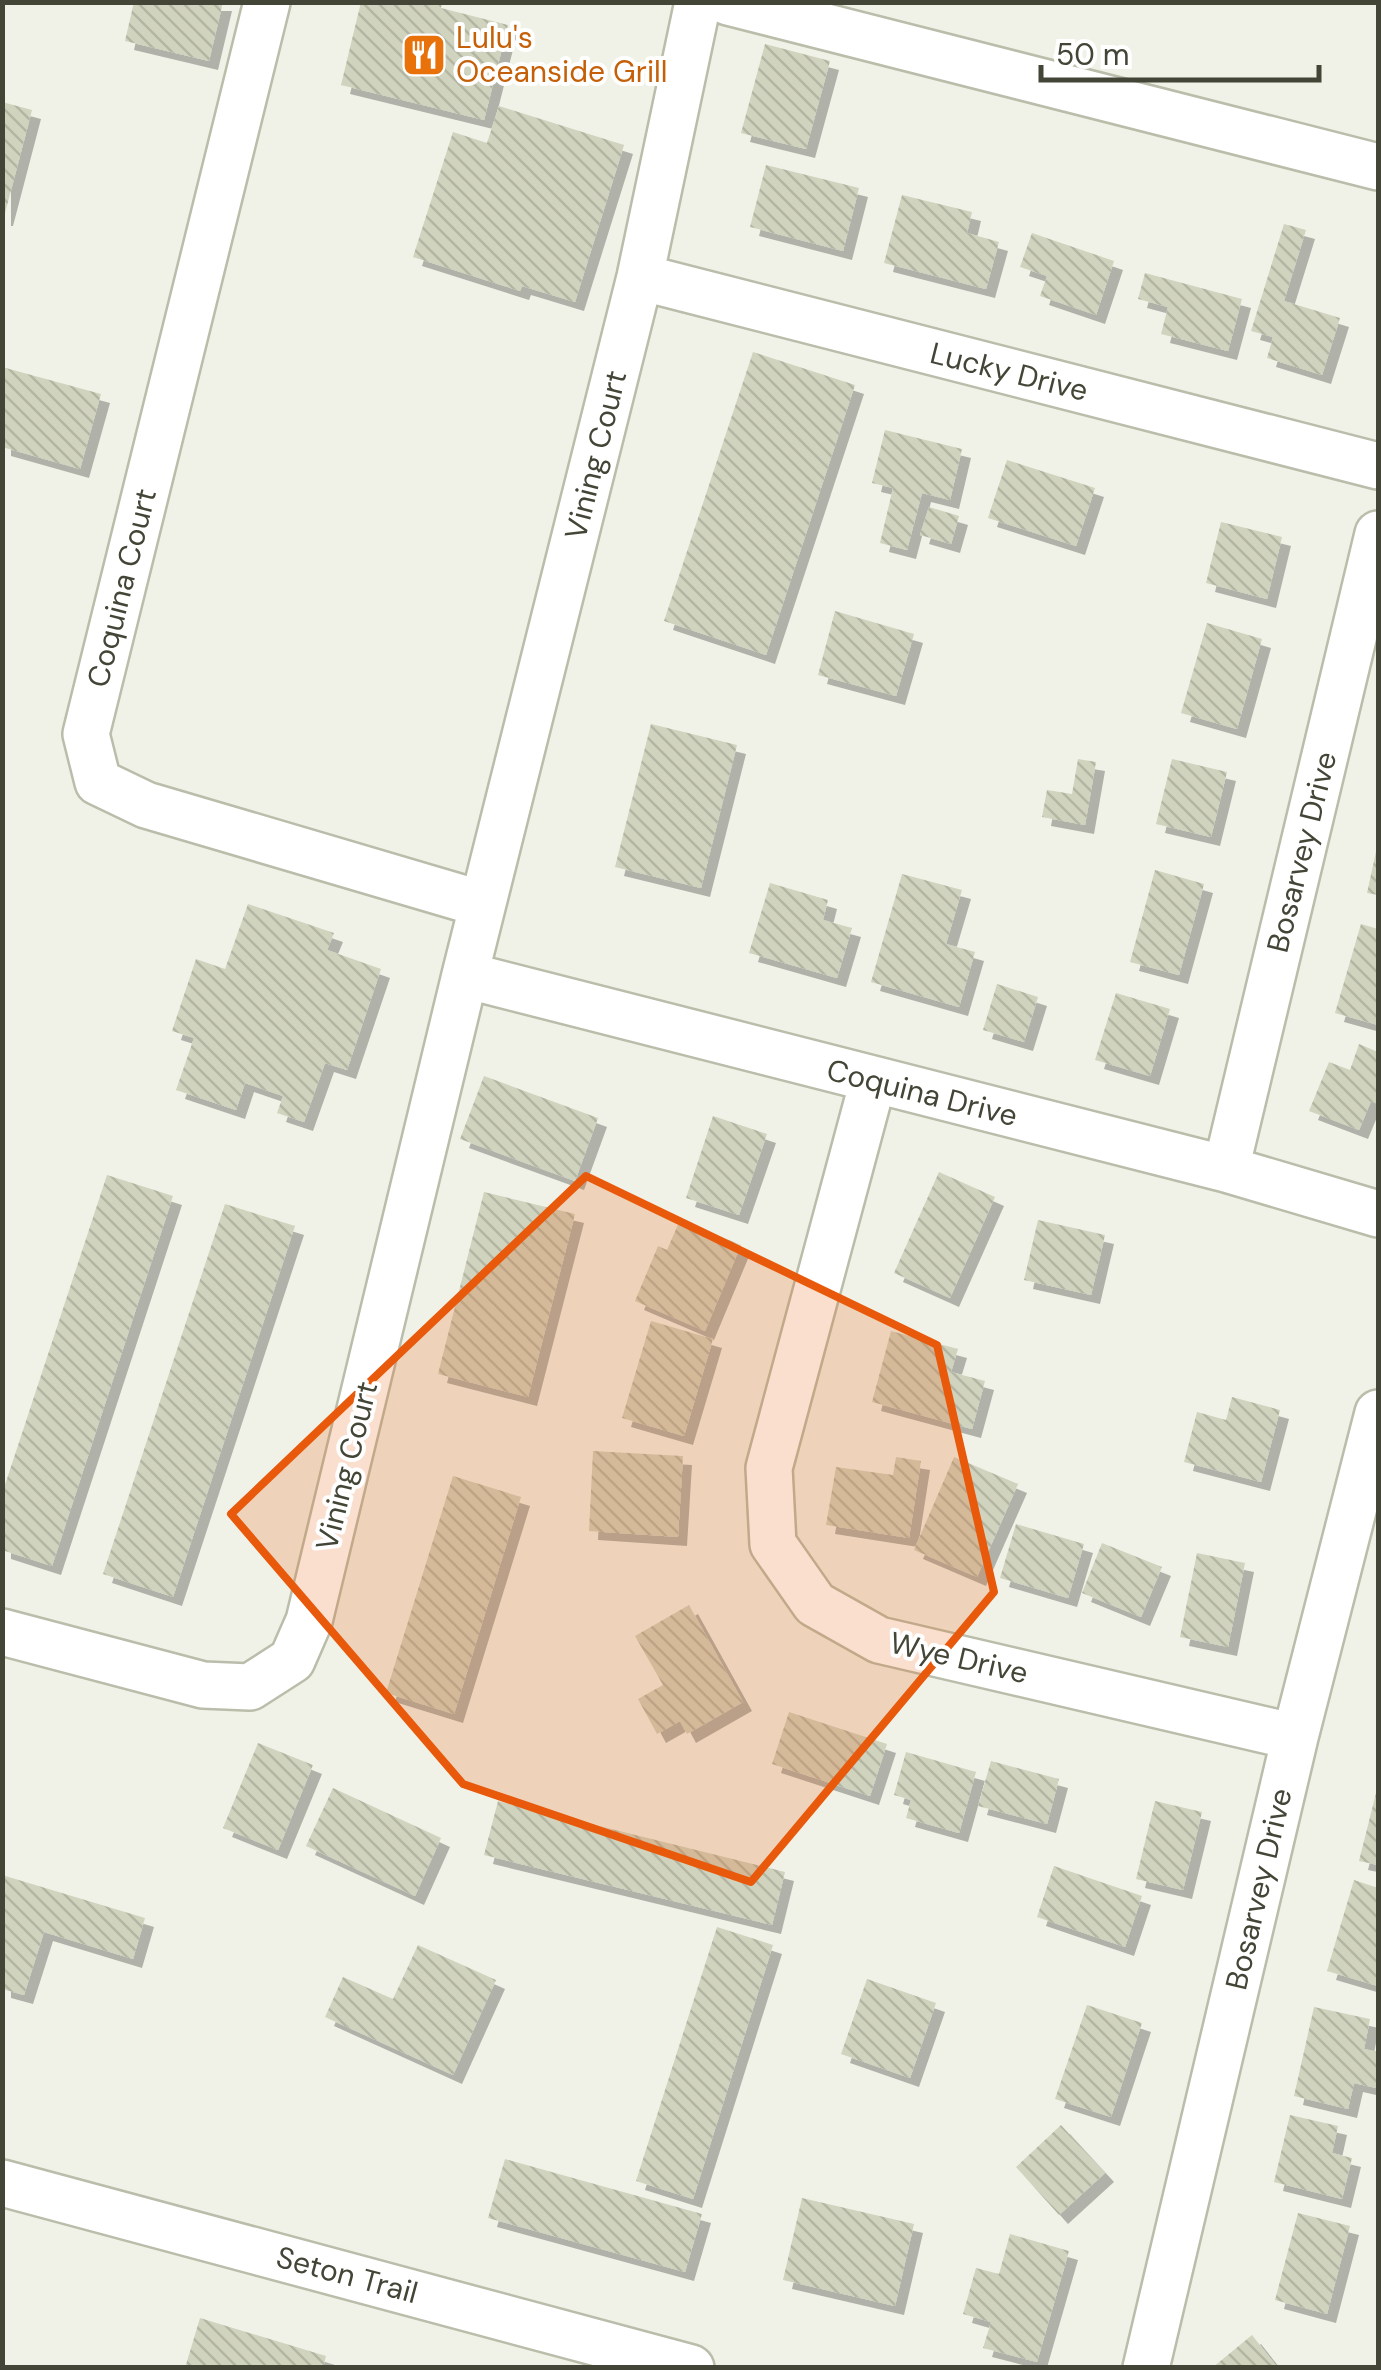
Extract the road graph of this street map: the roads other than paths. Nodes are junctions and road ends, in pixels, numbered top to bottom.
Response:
1 (267, 2) edge
2 (698, 2) edge
3 (728, 2) edge
4 (1378, 168) edge
5 (640, 278) junction
6 (1378, 466) edge
7 (1378, 534) edge
8 (482, 904) junction
9 (465, 974) junction
10 (873, 1081) junction
11 (1226, 1169) junction
12 (1378, 1214) edge
13 (1378, 1413) edge
14 (2, 1632) edge
15 (1295, 1736) junction
16 (2, 2184) edge
17 (692, 2368) edge
18 (1146, 2368) edge

1 - 8 street, Coquina Court
2 - 5 street, Vining Court
3 - 4 street
5 - 6 street, Lucky Drive
5 - 8 street, Vining Court
7 - 11 street, Bosarvey Drive
8 - 9 street, Vining Court
9 - 10 street, Coquina Drive
9 - 14 street, Vining Court
10 - 11 street, Coquina Drive
10 - 15 street, Wye Drive
11 - 12 street, Coquina Drive
13 - 15 street, Bosarvey Drive
15 - 18 street, Bosarvey Drive
16 - 17 street, Seton Trail

